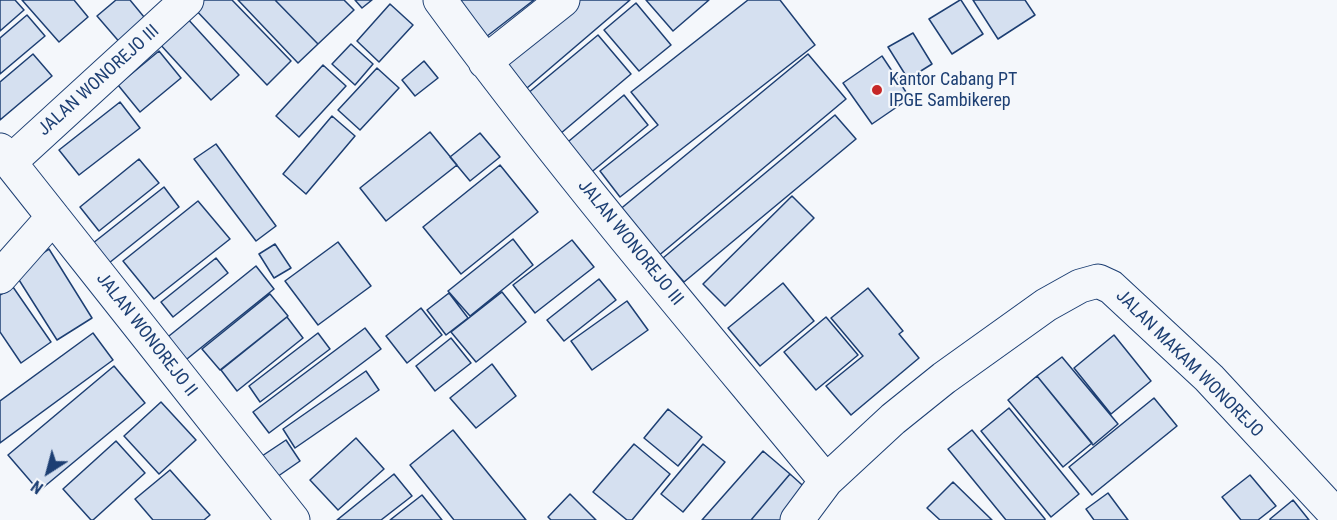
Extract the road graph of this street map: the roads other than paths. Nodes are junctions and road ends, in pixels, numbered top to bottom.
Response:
1 (188, 0) edge
2 (440, 0) edge
3 (563, 0) edge
4 (485, 62) junction
5 (5, 156) edge
6 (53, 217) junction
7 (0, 277) edge
8 (826, 481) junction
9 (1337, 516) edge
10 (293, 520) edge
11 (798, 520) edge

1 - 5 street, JALAN WONOREJO III
2 - 4 street, JALAN WONOREJO III
3 - 4 street
4 - 8 street, JALAN WONOREJO III
5 - 6 street, JALAN WONOREJO II
6 - 7 street
6 - 10 street, JALAN WONOREJO II
8 - 9 street, JALAN MAKAM WONOREJO
8 - 11 street

